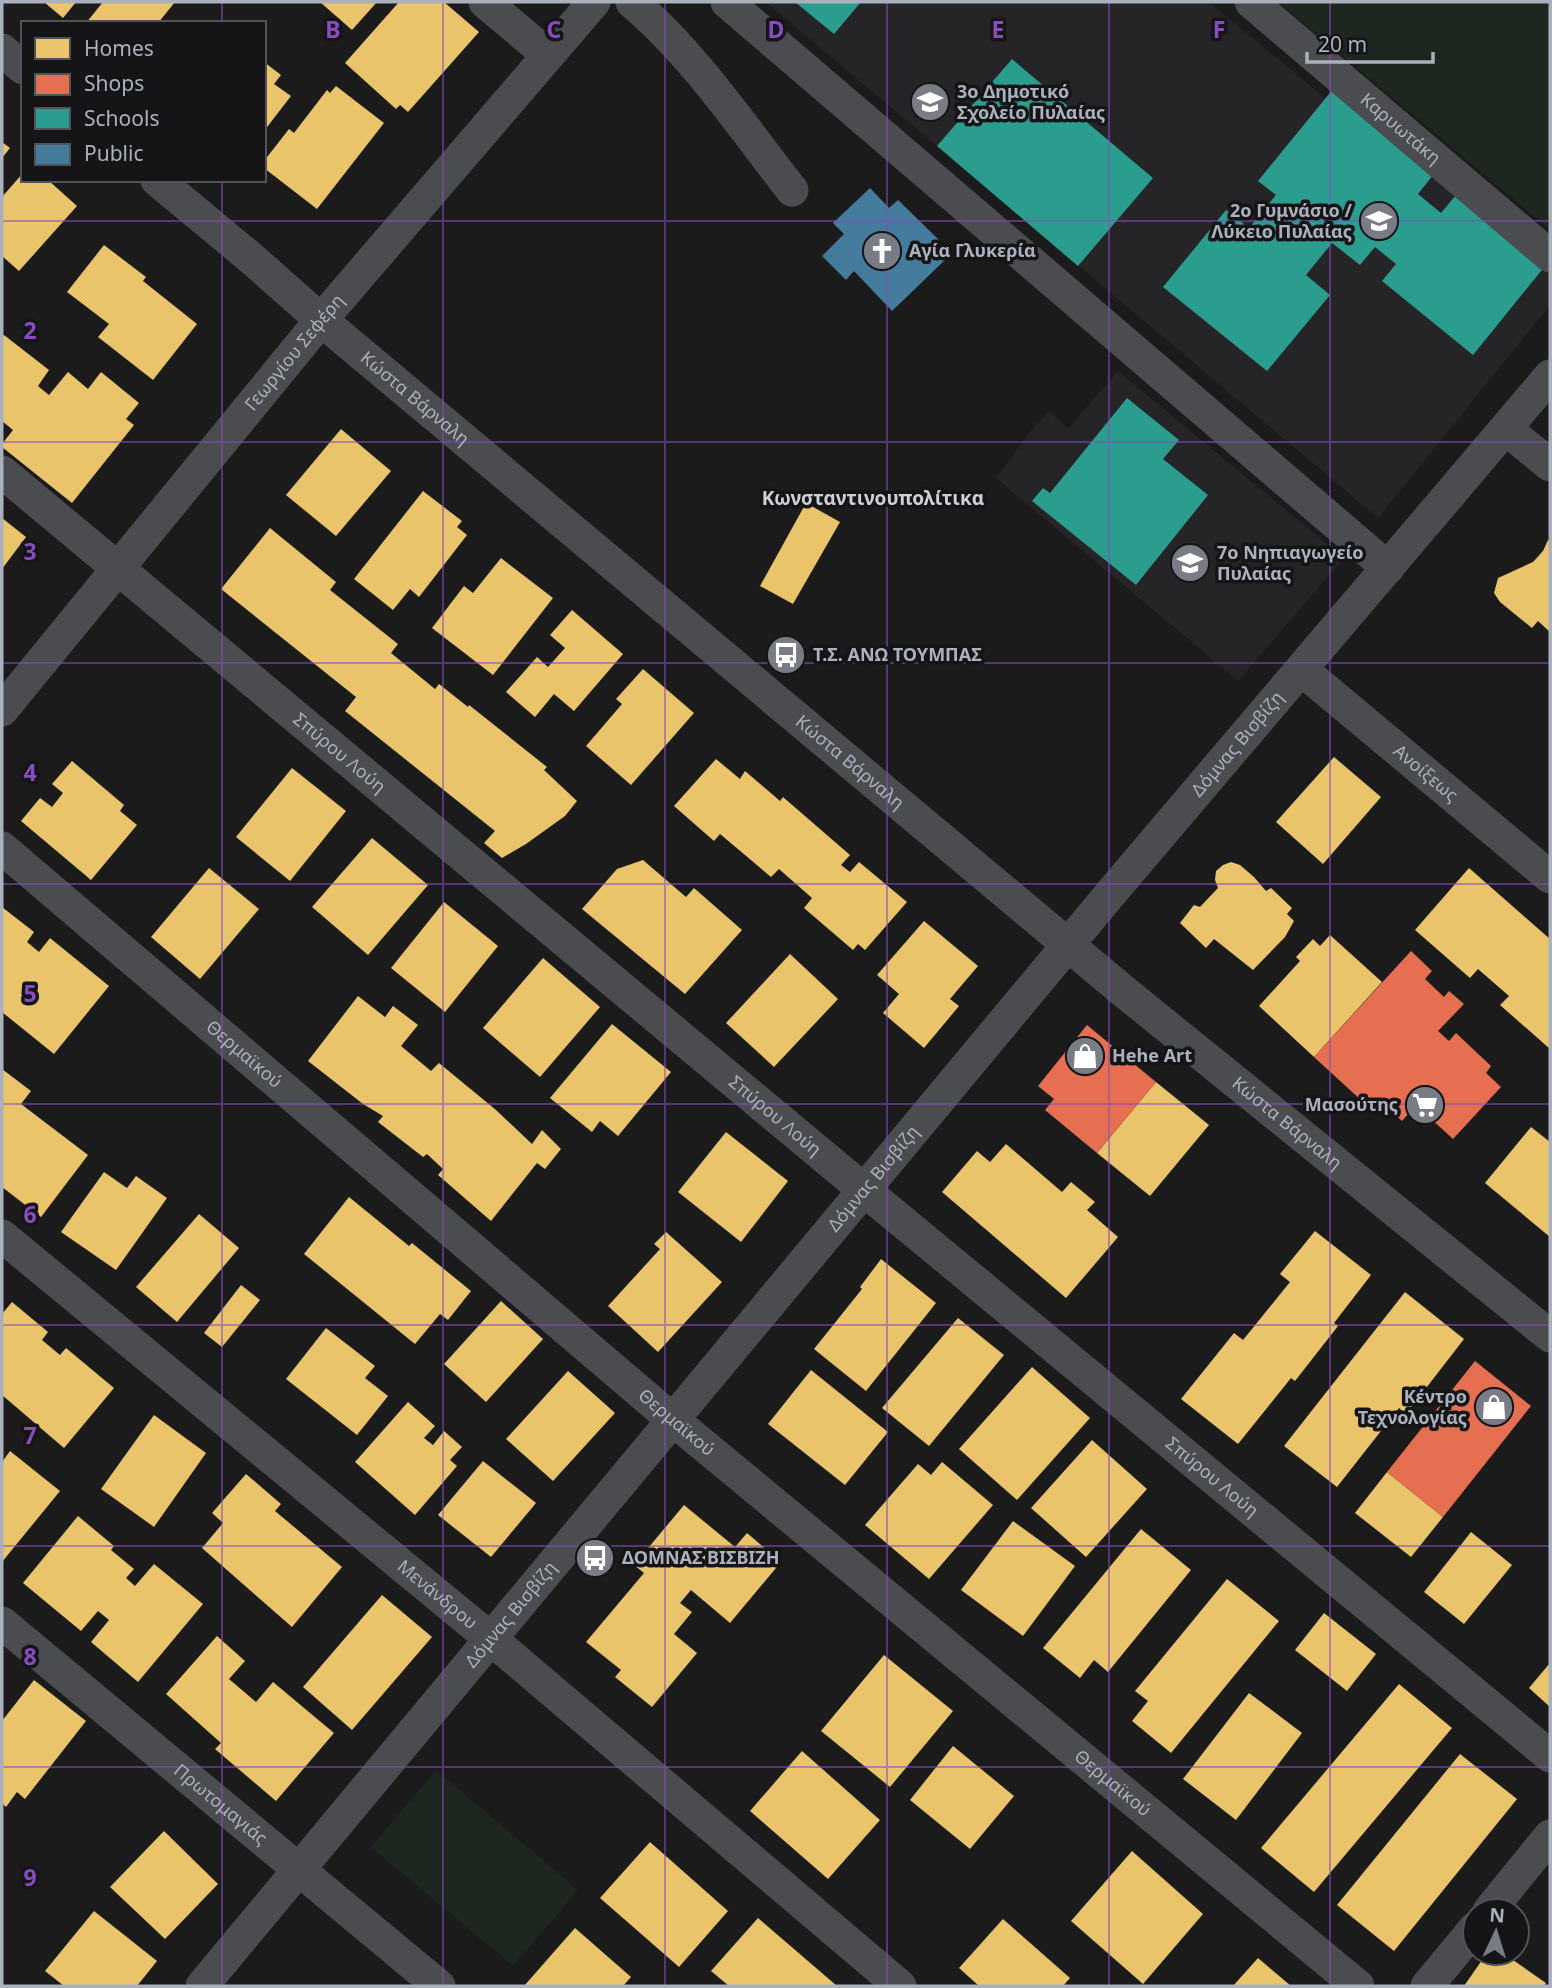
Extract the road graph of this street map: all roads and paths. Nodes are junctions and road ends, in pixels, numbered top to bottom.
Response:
1 (485, 2) edge
2 (594, 2) edge
3 (632, 2) edge
4 (727, 2) edge
5 (1255, 5) edge
6 (2, 50) edge
7 (548, 55) junction
8 (21, 66) edge
9 (159, 182) edge
10 (792, 190) dead end
11 (1550, 256) edge
12 (321, 320) junction
13 (1550, 376) edge
14 (1506, 429) junction
15 (1550, 465) edge
16 (2, 472) edge
17 (118, 567) junction
18 (1388, 568) junction
19 (1302, 670) junction
20 (2, 710) edge
21 (2, 848) edge
22 (1550, 877) edge
23 (1068, 945) junction
24 (864, 1190) junction
25 (2, 1236) edge
26 (1550, 1336) edge
27 (673, 1420) junction
28 (2, 1623) edge
29 (491, 1639) junction
30 (1550, 1756) edge
31 (1550, 1836) edge
32 (298, 1871) junction
33 (1500, 1897) edge
34 (1461, 1945) edge
35 (202, 1986) edge
36 (439, 1986) edge
37 (900, 1986) edge
38 (1358, 1986) edge
39 (1427, 1986) edge

1 - 7 street
2 - 7 street, Γεωργίου Σεφέρη
3 - 10 street
4 - 18 street
5 - 11 street, Καρυωτάκη
6 - 8 street
7 - 12 street, Γεωργίου Σεφέρη
9 - 12 street, Κώστα Βάρναλη
12 - 17 street, Γεωργίου Σεφέρη
12 - 23 street, Κώστα Βάρναλη
13 - 14 street, Δόμνας Βισβίζη
14 - 15 street
14 - 18 street, Δόμνας Βισβίζη
16 - 17 street, Σπύρου Λούη
17 - 20 street, Γεωργίου Σεφέρη
17 - 24 street, Σπύρου Λούη
18 - 19 street, Δόμνας Βισβίζη
19 - 22 street, Ανοίξεως
19 - 23 street, Δόμνας Βισβίζη
21 - 27 street, Θερμαϊκού
23 - 24 street, Δόμνας Βισβίζη
23 - 26 street, Κώστα Βάρναλη
24 - 27 street, Δόμνας Βισβίζη
24 - 30 street, Σπύρου Λούη
25 - 29 street, Μενάνδρου
27 - 29 street, Δόμνας Βισβίζη
27 - 38 street, Θερμαϊκού
28 - 32 street, Πρωτομαγιάς
29 - 32 street, Δόμνας Βισβίζη
29 - 37 street, Μενάνδρου
31 - 33 street
32 - 35 street, Δόμνας Βισβίζη
32 - 36 street, Πρωτομαγιάς
34 - 39 street

